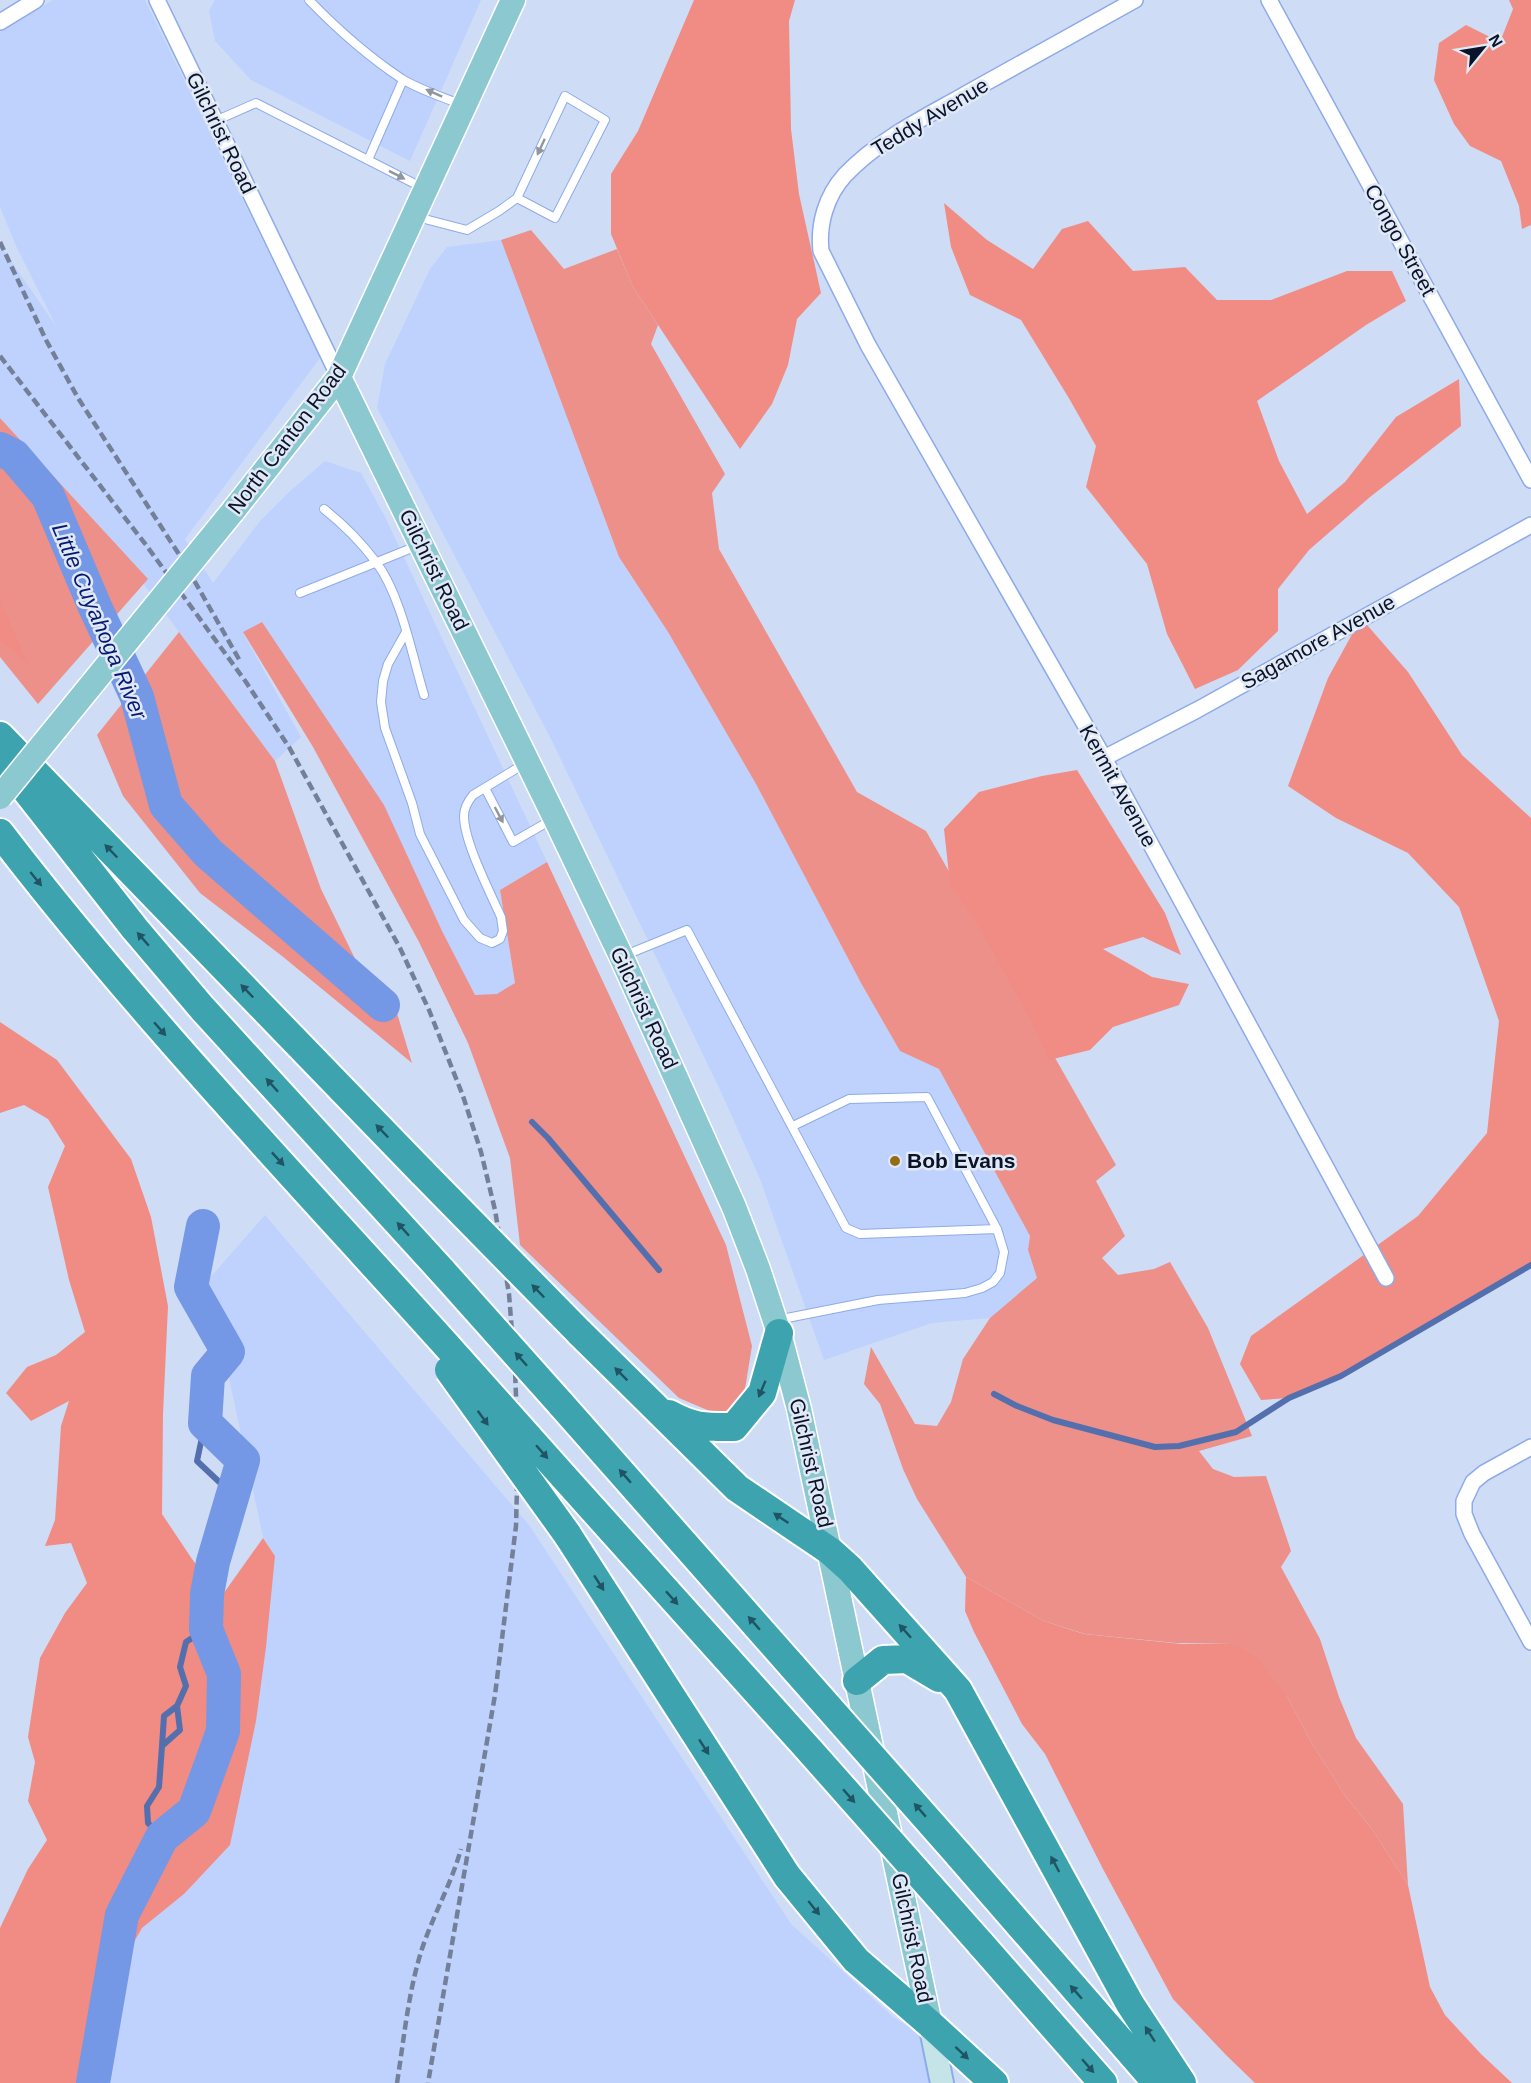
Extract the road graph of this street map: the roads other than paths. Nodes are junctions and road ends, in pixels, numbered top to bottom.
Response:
1 (36, 0) edge
2 (157, 0) edge
3 (309, 0) edge
4 (513, 0) edge
5 (1135, 0) edge
6 (1269, 0) edge
7 (0, 22) edge
8 (404, 80) junction
9 (464, 106) junction
10 (215, 121) junction
11 (368, 160) junction
12 (425, 189) junction
13 (517, 198) junction
14 (413, 216) junction
15 (843, 296) joint
16 (339, 376) junction
17 (1531, 480) edge
18 (324, 509) dead end
19 (1531, 525) edge
20 (421, 544) junction
21 (376, 562) junction
22 (300, 593) dead end
23 (406, 632) junction
24 (424, 695) dead end
25 (0, 736) edge
26 (0, 757) edge
27 (1104, 758) junction
28 (528, 761) junction
29 (485, 788) junction
30 (0, 797) edge
31 (555, 818) junction
32 (0, 832) edge
33 (621, 956) junction
34 (793, 1126) junction
35 (997, 1228) junction
36 (1386, 1278) dead end
37 (777, 1327) junction
38 (448, 1358) junction
39 (650, 1403) junction
40 (1531, 1447) edge
41 (830, 1551) junction
42 (1531, 1642) edge
43 (858, 1682) junction
44 (958, 1690) junction
45 (930, 2024) junction
46 (942, 2083) edge
47 (994, 2083) edge
48 (1103, 2083) edge
49 (1157, 2083) edge
50 (1182, 2083) edge

1 - 7 street
2 - 10 street, Gilchrist Road
3 - 8 lane
4 - 9 main road, North Canton Road
5 - 15 street, Teddy Avenue
6 - 17 street, Congo Street
9 -> 8 lane
8 - 11 lane
9 - 12 main road, North Canton Road
10 - 11 lane
10 - 16 street, Gilchrist Road
11 -> 12 lane
12 - 14 main road, North Canton Road
13 -> 13 lane
13 - 14 lane
14 - 16 main road, North Canton Road
15 - 27 street, Kermit Avenue
16 - 20 main road, Gilchrist Road
16 - 30 main road, North Canton Road, bridge
18 - 21 lane
19 - 27 street, Sagamore Avenue
20 - 21 lane
20 - 28 main road, Gilchrist Road
21 - 22 lane
21 - 23 lane
23 - 24 lane
23 - 29 lane
39 -> 25 highway, bridge
49 -> 26 highway, bridge
27 - 36 street, Kermit Avenue
28 - 29 lane
28 - 31 main road, Gilchrist Road
29 -> 31 lane
31 - 33 main road, Gilchrist Road
32 -> 38 highway
33 - 34 lane
33 - 37 main road, Gilchrist Road
34 - 35 lane
34 - 35 lane
35 - 37 lane
37 -> 39 highway
37 - 41 main road, Gilchrist Road
38 -> 45 highway, bridge
38 -> 48 highway, bridge
41 -> 39 highway
40 - 42 street
41 - 43 main road, Gilchrist Road
44 -> 41 highway
43 - 44 highway
43 - 45 main road, Gilchrist Road
50 -> 44 highway
45 - 46 main road, Gilchrist Road
45 -> 47 highway

